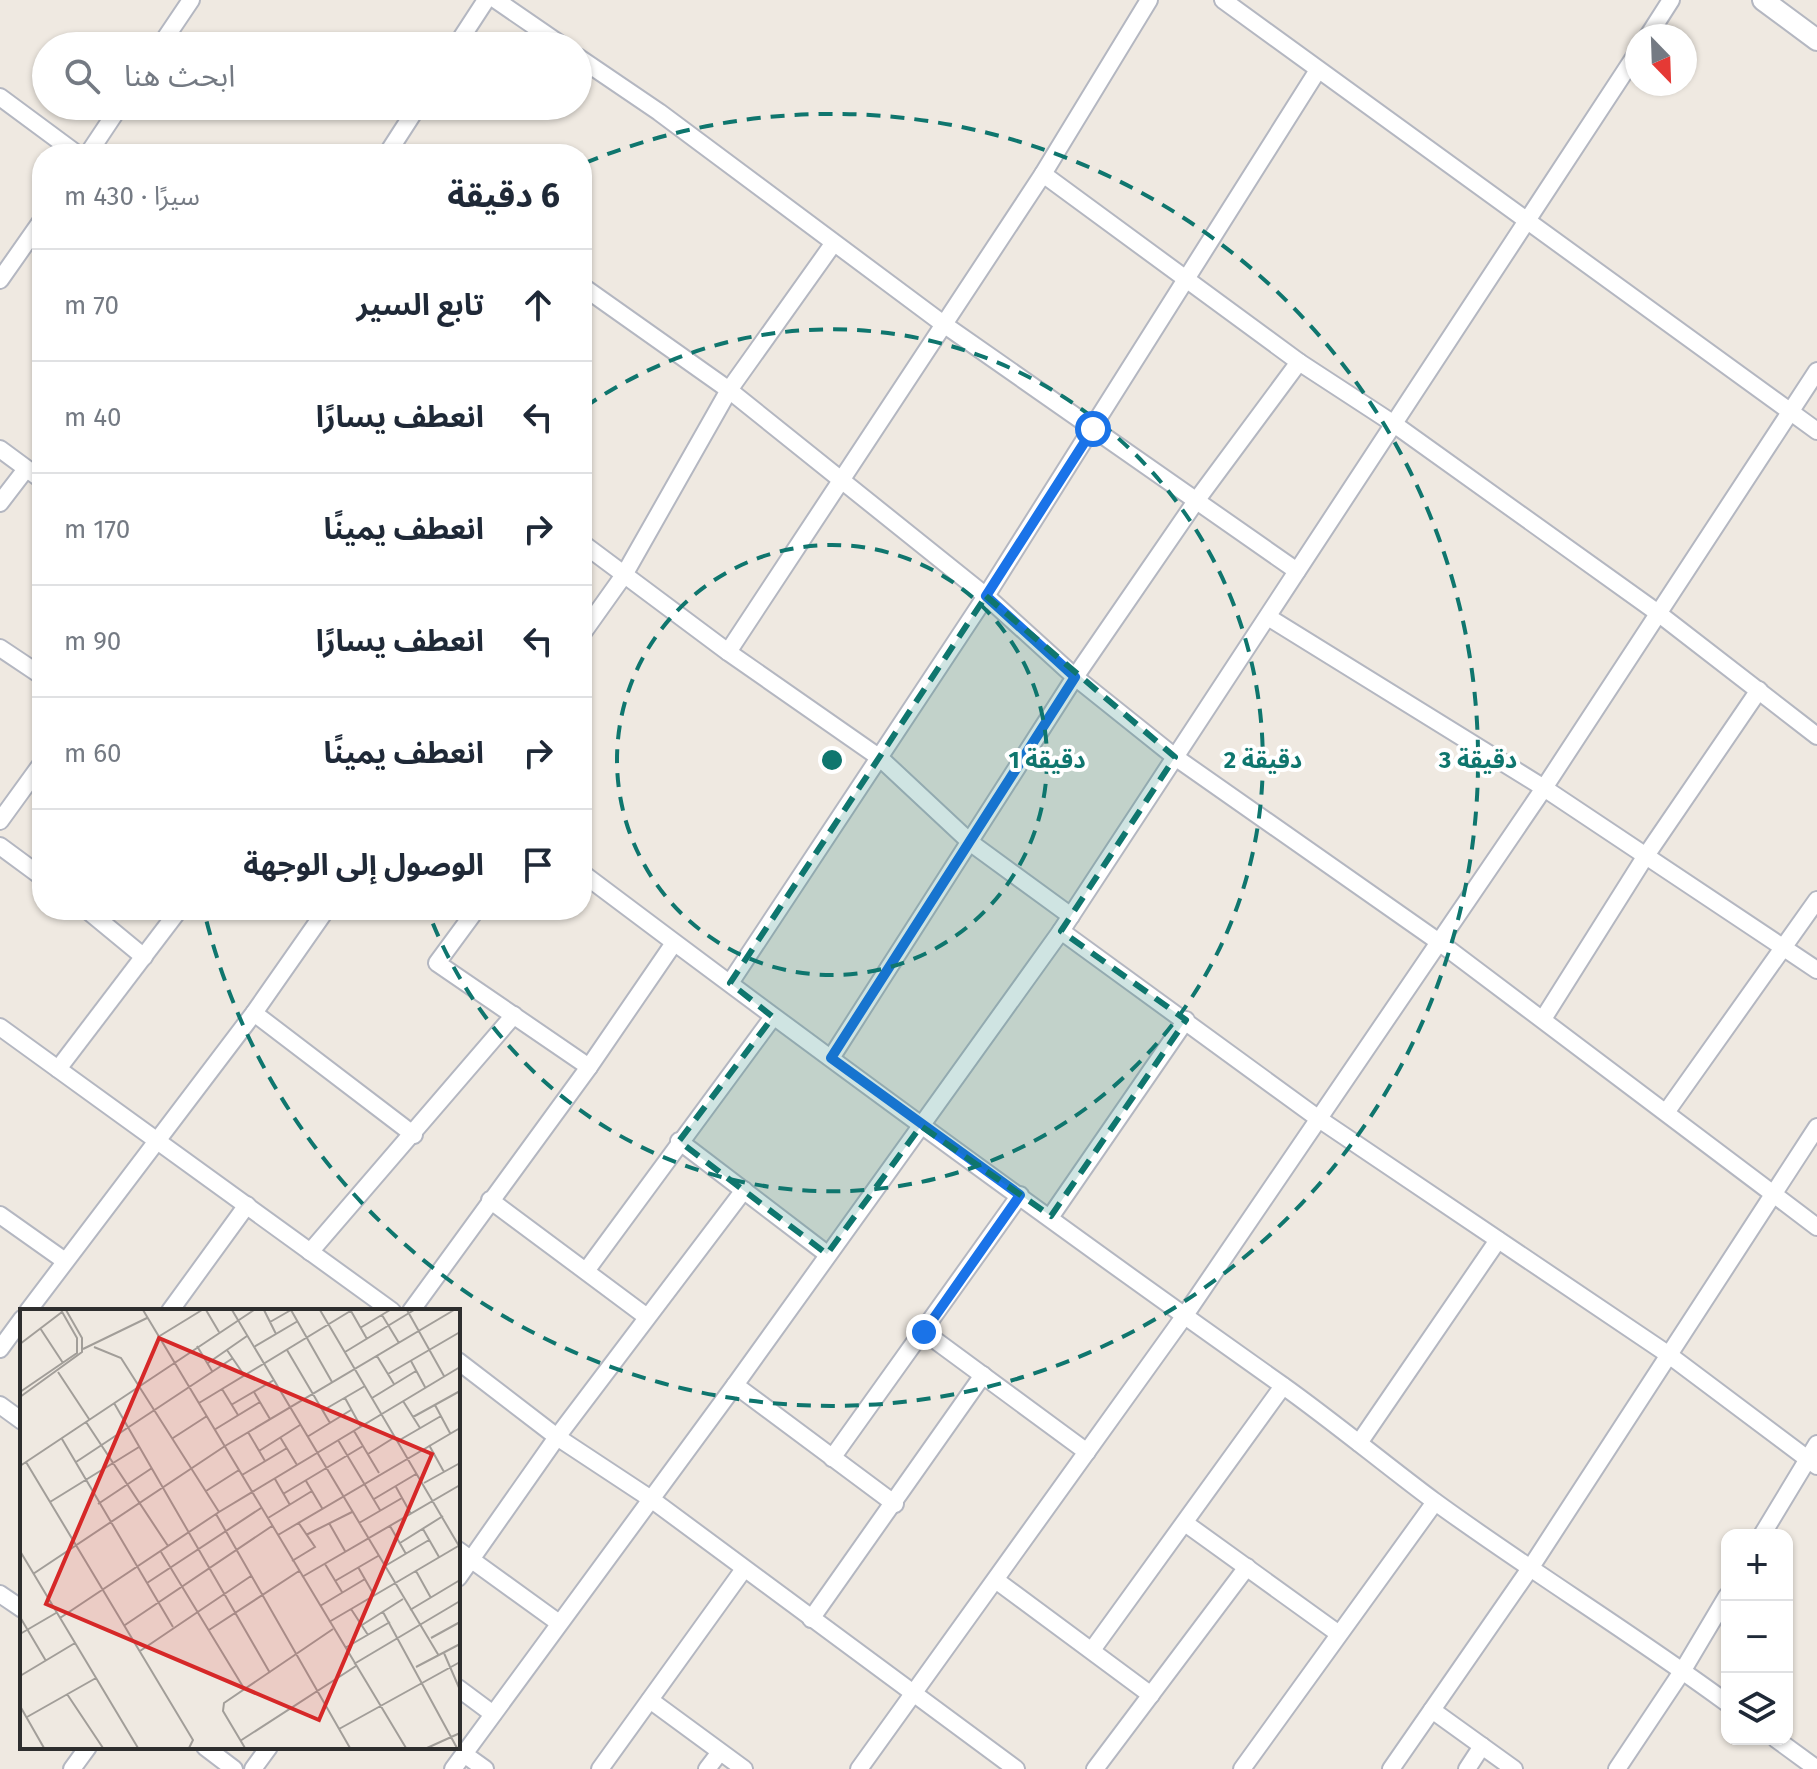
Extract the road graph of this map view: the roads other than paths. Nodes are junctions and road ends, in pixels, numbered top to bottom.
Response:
1 (191, 0) edge
2 (486, 0) edge
3 (496, 0) edge
4 (1149, 0) edge
5 (1223, 0) edge
6 (1671, 0) edge
7 (1763, 0) edge
8 (1656, 24) edge
9 (169, 32) edge
10 (465, 32) edge
11 (543, 32) edge
12 (1817, 40) edge
13 (592, 67) edge
14 (1318, 70) junction
15 (1625, 72) edge
16 (0, 97) edge
17 (111, 120) edge
18 (410, 120) edge
19 (63, 144) edge
20 (95, 144) edge
21 (395, 144) edge
22 (1043, 174) junction
23 (1527, 223) junction
24 (32, 234) edge
25 (833, 244) junction
26 (1188, 277) junction
27 (0, 280) edge
28 (592, 293) edge
29 (942, 323) junction
30 (1299, 362) junction
31 (1817, 371) edge
32 (729, 390) junction
33 (1792, 412) junction
34 (1394, 424) junction
35 (1093, 429) junction
36 (1817, 431) edge
37 (0, 449) edge
38 (26, 469) junction
39 (32, 473) edge
40 (839, 481) junction
41 (1196, 501) junction
42 (0, 503) edge
43 (592, 551) edge
44 (1297, 571) junction
45 (624, 575) junction
46 (986, 596) junction
47 (1658, 613) junction
48 (1268, 617) junction
49 (592, 620) edge
50 (0, 648) edge
51 (728, 652) junction
52 (32, 669) edge
53 (1075, 677) junction
54 (1759, 690) junction
55 (1817, 736) edge
56 (1175, 757) junction
57 (880, 758) junction
58 (32, 777) edge
59 (1544, 788) junction
60 (0, 821) edge
61 (971, 843) junction
62 (0, 846) edge
63 (1645, 857) junction
64 (32, 870) edge
65 (592, 881) edge
66 (1817, 900) edge
67 (1071, 916) junction
68 (99, 920) edge
69 (172, 920) edge
70 (319, 920) edge
71 (469, 920) edge
72 (1061, 931) junction
73 (1439, 942) junction
74 (674, 943) junction
75 (1784, 947) junction
76 (144, 957) junction
77 (1817, 970) edge
78 (730, 983) junction
79 (254, 1013) junction
80 (514, 1015) junction
81 (773, 1017) junction
82 (1543, 1019) junction
83 (1186, 1020) junction
84 (0, 1027) edge
85 (831, 1058) junction
86 (589, 1067) junction
87 (58, 1069) junction
88 (1667, 1111) junction
89 (1319, 1119) junction
90 (921, 1126) junction
91 (1817, 1127) edge
92 (414, 1135) junction
93 (157, 1139) junction
94 (679, 1141) junction
95 (744, 1190) junction
96 (1020, 1195) junction
97 (1773, 1196) junction
98 (490, 1200) junction
99 (247, 1205) junction
100 (0, 1215) edge
101 (1051, 1216) junction
102 (1817, 1227) edge
103 (1498, 1240) junction
104 (310, 1252) junction
105 (827, 1254) junction
106 (65, 1261) junction
107 (586, 1271) junction
108 (29, 1309) edge
109 (171, 1309) edge
110 (389, 1309) edge
111 (412, 1309) edge
112 (647, 1317) junction
113 (1183, 1318) junction
114 (20, 1322) edge
115 (924, 1332) junction
116 (0, 1349) edge
117 (1669, 1355) junction
118 (460, 1363) edge
119 (983, 1375) junction
120 (735, 1385) junction
121 (1283, 1386) junction
122 (0, 1405) edge
123 (20, 1420) edge
124 (557, 1437) junction
125 (1359, 1443) junction
126 (1817, 1444) edge
127 (1087, 1452) junction
128 (832, 1458) junction
129 (1812, 1463) edge
130 (651, 1499) junction
131 (1435, 1502) junction
132 (895, 1504) junction
133 (1185, 1523) junction
134 (1766, 1529) edge
135 (465, 1555) edge
136 (1247, 1567) junction
137 (1531, 1567) junction
138 (744, 1569) junction
139 (997, 1581) junction
140 (0, 1594) edge
141 (1724, 1601) edge
142 (20, 1608) edge
143 (811, 1619) junction
144 (559, 1623) junction
145 (1339, 1634) junction
146 (1092, 1650) junction
147 (1683, 1670) junction
148 (460, 1689) edge
149 (915, 1694) junction
150 (1151, 1695) junction
151 (1721, 1698) edge
152 (650, 1700) junction
153 (1432, 1710) junction
154 (493, 1714) junction
155 (1784, 1745) edge
156 (1482, 1746) junction
157 (87, 1749) edge
158 (207, 1749) edge
159 (268, 1749) edge
160 (720, 1752) junction
161 (464, 1754) junction
162 (224, 1766) edge
163 (1248, 1767) edge
164 (72, 1769) edge
165 (253, 1769) edge
166 (453, 1769) edge
167 (485, 1769) edge
168 (600, 1769) edge
169 (707, 1769) edge
170 (744, 1769) edge
171 (859, 1769) edge
172 (1016, 1769) edge
173 (1095, 1769) edge
174 (1391, 1769) edge
175 (1467, 1769) edge
176 (1514, 1769) edge
177 (1617, 1769) edge
178 (1817, 1769) edge

1 - 9 street
2 - 10 street
3 - 11 street
4 - 22 street
5 - 14 street
6 - 8 street
7 - 12 street
13 - 25 street
14 - 23 street
14 - 26 street
15 - 23 street
16 - 19 street
17 - 20 street
18 - 21 street
22 - 26 street
22 - 29 street
23 - 33 street
23 - 34 street
24 - 27 street
25 - 29 street
25 - 32 street
26 - 30 street
26 - 35 street
28 - 32 street
29 - 35 street
29 - 40 street
30 - 34 street
30 - 41 street
31 - 33 street
32 - 40 street
32 - 45 street
33 - 36 street
33 - 47 street
34 - 44 street
34 - 47 street
35 - 41 street
35 - 46 street
37 - 38 street
38 - 39 street
38 - 42 street
40 - 46 street
40 - 51 street
41 - 44 street
41 - 53 street
43 - 45 street
44 - 48 street
45 - 49 street
45 - 51 street
46 - 53 street
46 - 57 street
47 - 54 street
47 - 59 street
48 - 56 street
48 - 59 street
50 - 52 street
51 - 57 street
53 - 56 street
53 - 61 street
54 - 55 street
54 - 63 street
56 - 67 street
56 - 73 street
57 - 61 street
57 - 78 street
58 - 60 street
59 - 63 street
59 - 73 street
61 - 67 street
61 - 85 street
62 - 64 street
63 - 75 street
63 - 82 street
65 - 74 street
66 - 75 street
67 - 72 street
68 - 76 street
69 - 76 street
70 - 79 street
71 - 80 street
72 - 83 street
72 - 90 street
73 - 82 street
73 - 89 street
74 - 78 street
74 - 86 street
75 - 77 street
75 - 88 street
76 - 87 street
78 - 81 street
79 - 92 street
79 - 93 street
80 - 86 street
80 - 92 street
81 - 85 street
81 - 94 street
82 - 88 street
83 - 89 street
83 - 101 street
84 - 87 street
85 - 90 street
86 - 98 street
87 - 93 street
88 - 97 street
89 - 103 street
89 - 113 street
90 - 96 street
90 - 105 street
91 - 97 street
92 - 104 street
93 - 99 street
93 - 106 street
94 - 95 street
94 - 107 street
95 - 105 street
95 - 112 street
96 - 101 street
96 - 115 street
97 - 102 street
97 - 117 street
98 - 107 street
98 - 111 street
99 - 104 street
99 - 109 street
100 - 106 street
101 - 113 street
103 - 117 street
103 - 125 street
104 - 110 street
105 - 120 street
106 - 108 street
107 - 112 street
112 - 124 street
113 - 121 street
113 - 127 street
114 - 116 street
115 - 119 street
115 - 128 street
117 - 129 street
117 - 137 street
118 - 124 street
119 - 127 street
119 - 132 street
120 - 128 street
120 - 130 street
121 - 125 street
121 - 133 street
122 - 123 street
124 - 130 street
124 - 135 street
125 - 131 street
126 - 129 street
127 - 139 street
128 - 132 street
129 - 134 street
130 - 138 street
130 - 144 street
131 - 137 street
131 - 145 street
132 - 143 street
133 - 136 street
133 - 146 street
135 - 144 street
136 - 145 street
136 - 150 street
137 - 147 street
137 - 153 street
138 - 143 street
138 - 152 street
139 - 146 street
139 - 149 street
140 - 142 street
141 - 147 street
143 - 149 street
144 - 154 street
145 - 163 street
146 - 150 street
147 - 151 street
147 - 177 street
148 - 154 street
149 - 171 street
149 - 172 street
150 - 173 street
152 - 160 street
152 - 168 street
153 - 156 street
153 - 174 street
154 - 161 street
155 - 178 street
156 - 175 street
156 - 176 street
157 - 164 street
158 - 162 street
159 - 165 street
160 - 169 street
160 - 170 street
161 - 166 street
161 - 167 street

